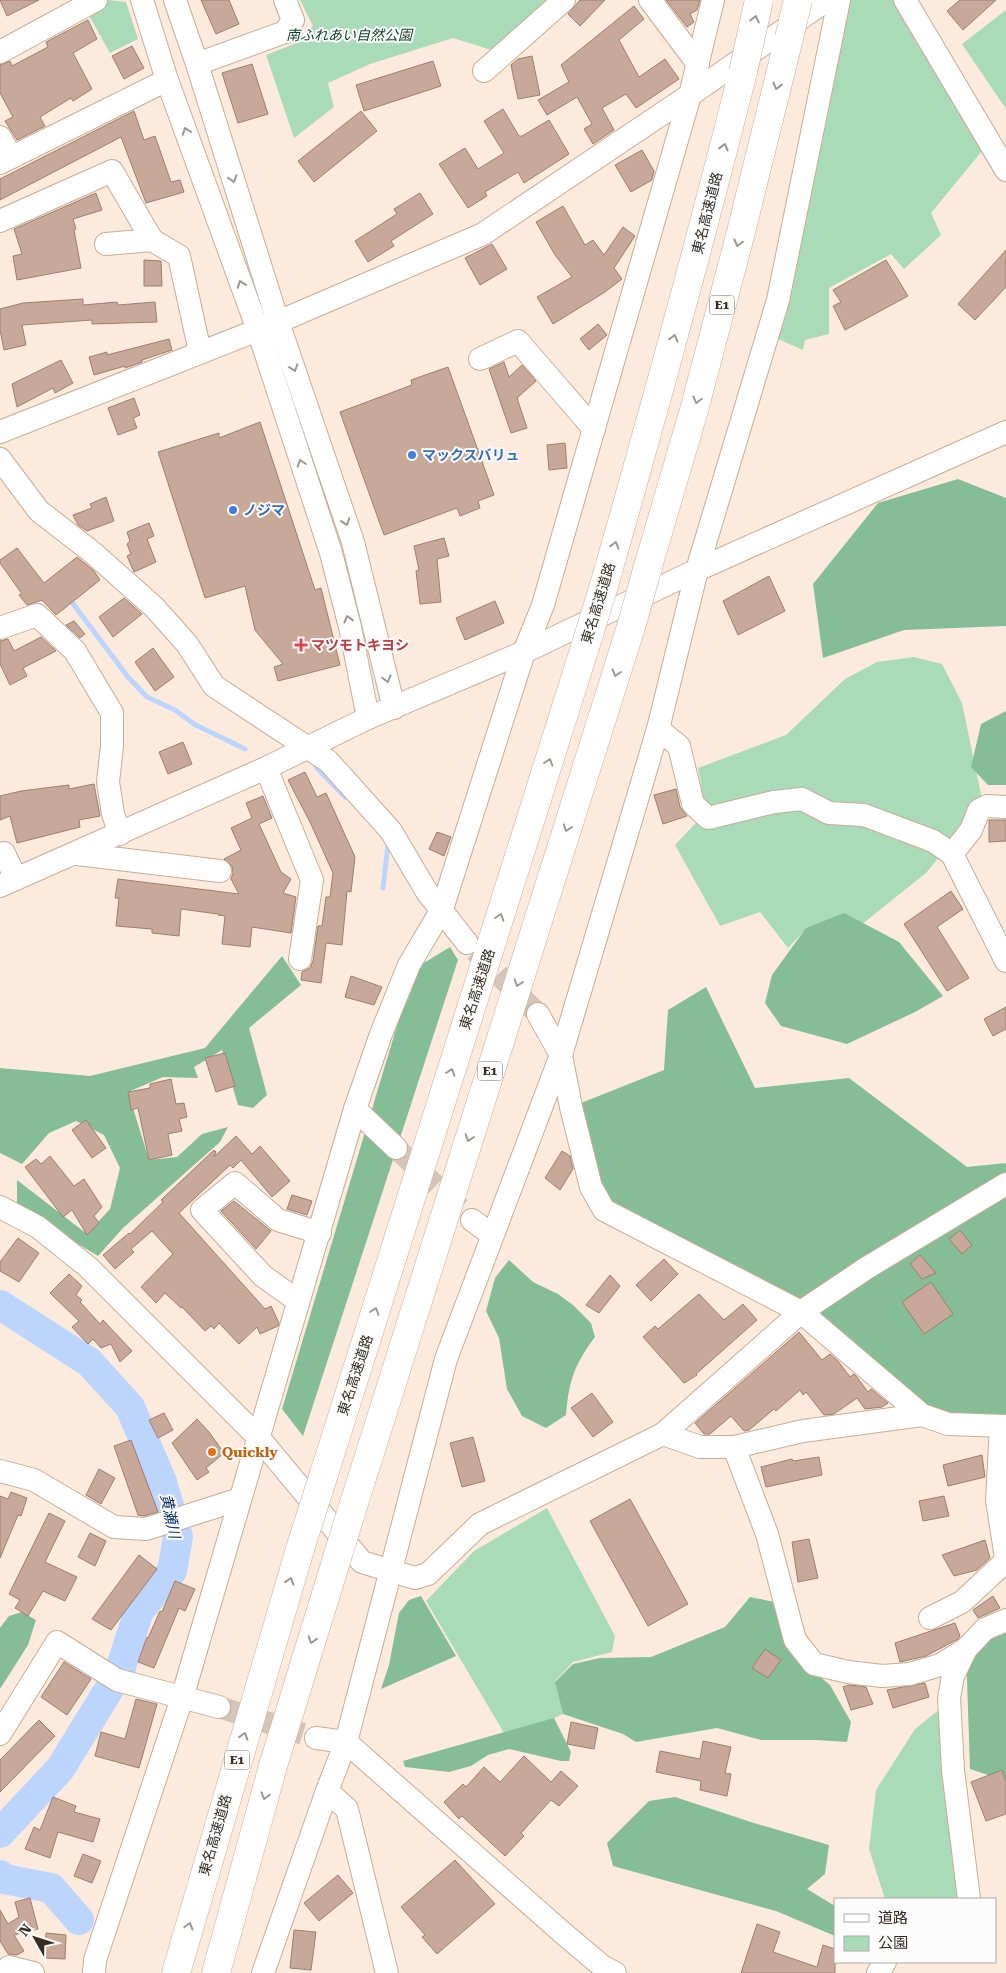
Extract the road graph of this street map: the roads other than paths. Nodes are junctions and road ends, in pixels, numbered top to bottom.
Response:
1 (96, 0) edge
2 (142, 0) edge
3 (175, 0) edge
4 (285, 0) edge
5 (564, 0) edge
6 (650, 0) edge
7 (713, 0) edge
8 (759, 0) edge
9 (798, 0) edge
10 (828, 0) edge
11 (839, 0) edge
12 (905, 0) edge
13 (0, 52) edge
14 (197, 64) junction
15 (698, 64) junction
16 (484, 71) dead end
17 (167, 80) junction
18 (690, 95) junction
19 (0, 137) edge
20 (6, 160) edge
21 (1006, 170) edge
22 (0, 221) edge
23 (152, 240) junction
24 (106, 244) dead end
25 (268, 326) junction
26 (200, 352) junction
27 (480, 359) dead end
28 (594, 429) junction
29 (0, 432) edge
30 (1006, 432) edge
31 (0, 460) edge
32 (697, 570) junction
33 (0, 628) edge
34 (524, 652) junction
35 (394, 708) junction
36 (368, 718) junction
37 (658, 729) junction
38 (307, 747) junction
39 (266, 768) junction
40 (1006, 807) edge
41 (120, 834) junction
42 (0, 854) edge
43 (76, 854) junction
44 (952, 854) junction
45 (220, 871) dead end
46 (8, 883) edge
47 (442, 909) junction
48 (467, 943) tunnel mouth
49 (300, 959) dead end
50 (1006, 961) edge
51 (538, 1014) tunnel mouth
52 (561, 1055) junction
53 (355, 1109) junction
54 (396, 1148) tunnel mouth
55 (1006, 1184) edge
56 (0, 1207) edge
57 (472, 1220) tunnel mouth
58 (320, 1233) junction
59 (492, 1235) junction
60 (298, 1300) junction
61 (800, 1312) junction
62 (922, 1415) junction
63 (1004, 1426) edge
64 (663, 1434) junction
65 (258, 1438) junction
66 (734, 1447) junction
67 (0, 1471) edge
68 (240, 1499) junction
69 (1006, 1559) edge
70 (390, 1572) junction
71 (930, 1618) dead end
72 (1006, 1620) edge
73 (966, 1649) junction
74 (182, 1698) junction
75 (218, 1707) tunnel mouth
76 (0, 1734) edge
77 (316, 1738) tunnel mouth
78 (346, 1742) junction
79 (327, 1791) junction
80 (969, 1898) edge
81 (94, 1966) edge
82 (6, 1967) edge
83 (33, 1973) edge
84 (176, 1973) edge
85 (216, 1973) edge
86 (263, 1973) edge
87 (388, 1973) edge
88 (616, 1973) edge

1 - 13 street
2 - 17 street
3 - 14 street
4 - 14 street
5 - 16 street
6 - 15 street
7 - 15 street
84 -> 8 highway, 東名高速道路 / E1, bridge
9 -> 85 highway, E1, bridge
10 - 18 street
11 - 32 street
12 - 21 street
14 -> 25 street
15 - 18 street
17 - 20 street
25 -> 17 street
18 - 25 street
18 - 28 street
19 - 20 street
22 - 23 street
23 - 24 street
23 - 26 street
25 - 26 street
25 -> 35 street
36 -> 25 street
26 - 29 street
27 - 28 street
28 - 34 street
30 - 32 street
31 - 38 street
32 - 34 street
32 - 37 street
33 - 41 street
34 - 35 street
34 - 47 street
35 - 36 street
36 - 38 street
37 - 44 street
37 - 52 street
38 - 39 street
38 - 47 street
39 - 41 street
39 - 49 street
40 - 44 street
41 - 43 street
42 - 46 street
43 - 45 street
43 - 46 street
44 - 50 street
47 - 48 street
47 - 53 street
51 - 52 street
52 - 59 street
52 - 61 street
53 - 54 street
53 - 58 street
55 - 61 street
56 - 65 street
57 - 59 street
58 - 60 street
58 - 60 street
59 - 70 street
60 - 65 street
61 - 62 street
61 - 64 street
62 - 63 street
62 - 66 street
63 - 69 street
64 - 66 street
64 - 70 street
65 - 68 street
65 - 70 street
66 - 73 street
67 - 68 street
68 - 74 street
69 - 71 street
70 - 78 street
72 - 73 street
73 - 80 street
74 - 75 street
74 - 76 street
74 - 81 street
77 - 78 street
78 - 79 street
78 - 88 street
79 - 86 street
79 - 87 street
82 - 83 street

